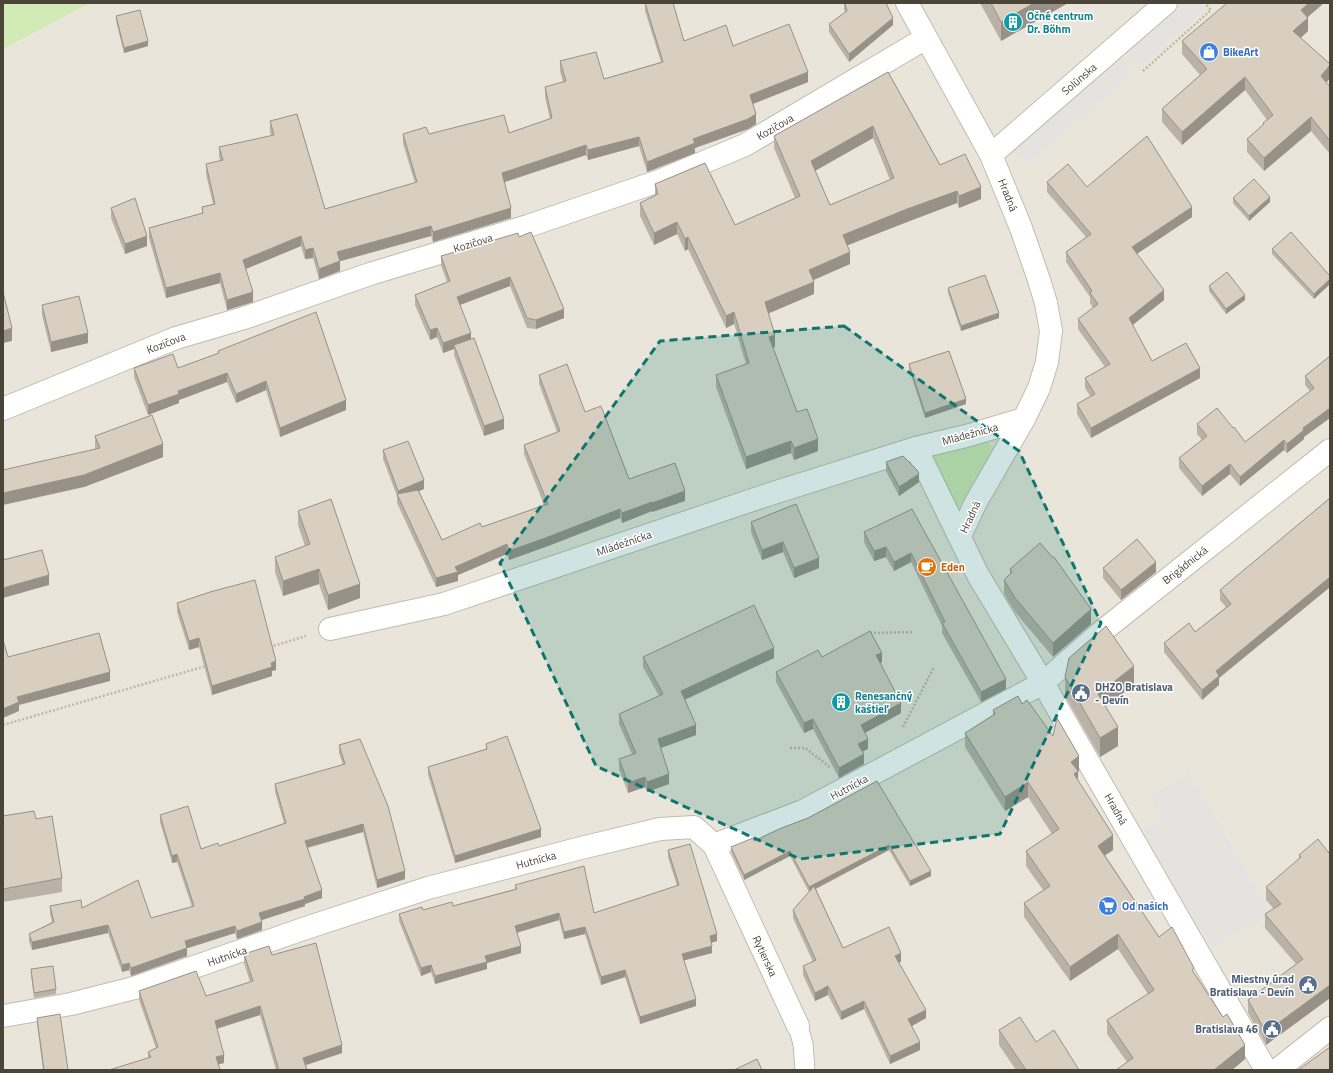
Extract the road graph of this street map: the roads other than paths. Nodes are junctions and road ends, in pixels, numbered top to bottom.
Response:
1 (906, 3) edge
2 (1166, 3) edge
3 (926, 38) junction
4 (992, 154) junction
5 (3, 409) edge
6 (1024, 420) junction
7 (916, 448) junction
8 (1330, 450) edge
9 (960, 536) junction
10 (330, 629) road end
11 (1043, 683) junction
12 (714, 846) junction
13 (3, 1016) edge
14 (798, 1026) joint
15 (1330, 1028) edge
16 (805, 1070) edge
17 (1266, 1070) edge
18 (1277, 1070) edge

1 - 3 street, Hradná
2 - 4 street, Solúnska
3 - 4 street, Hradná
3 - 5 street, Kozičova
4 - 6 street, Hradná
6 - 7 street, Mládežnícka
6 - 9 street, Hradná
7 - 9 street
7 - 10 street, Mládežnícka
8 - 11 street, Brigádnická
9 - 11 street, Hradná
11 - 12 street, Hutnícka
11 - 17 street, Hradná
12 - 13 street, Hutnícka
12 - 14 street, Rytierska
14 - 16 street, Rytierska
15 - 18 street

